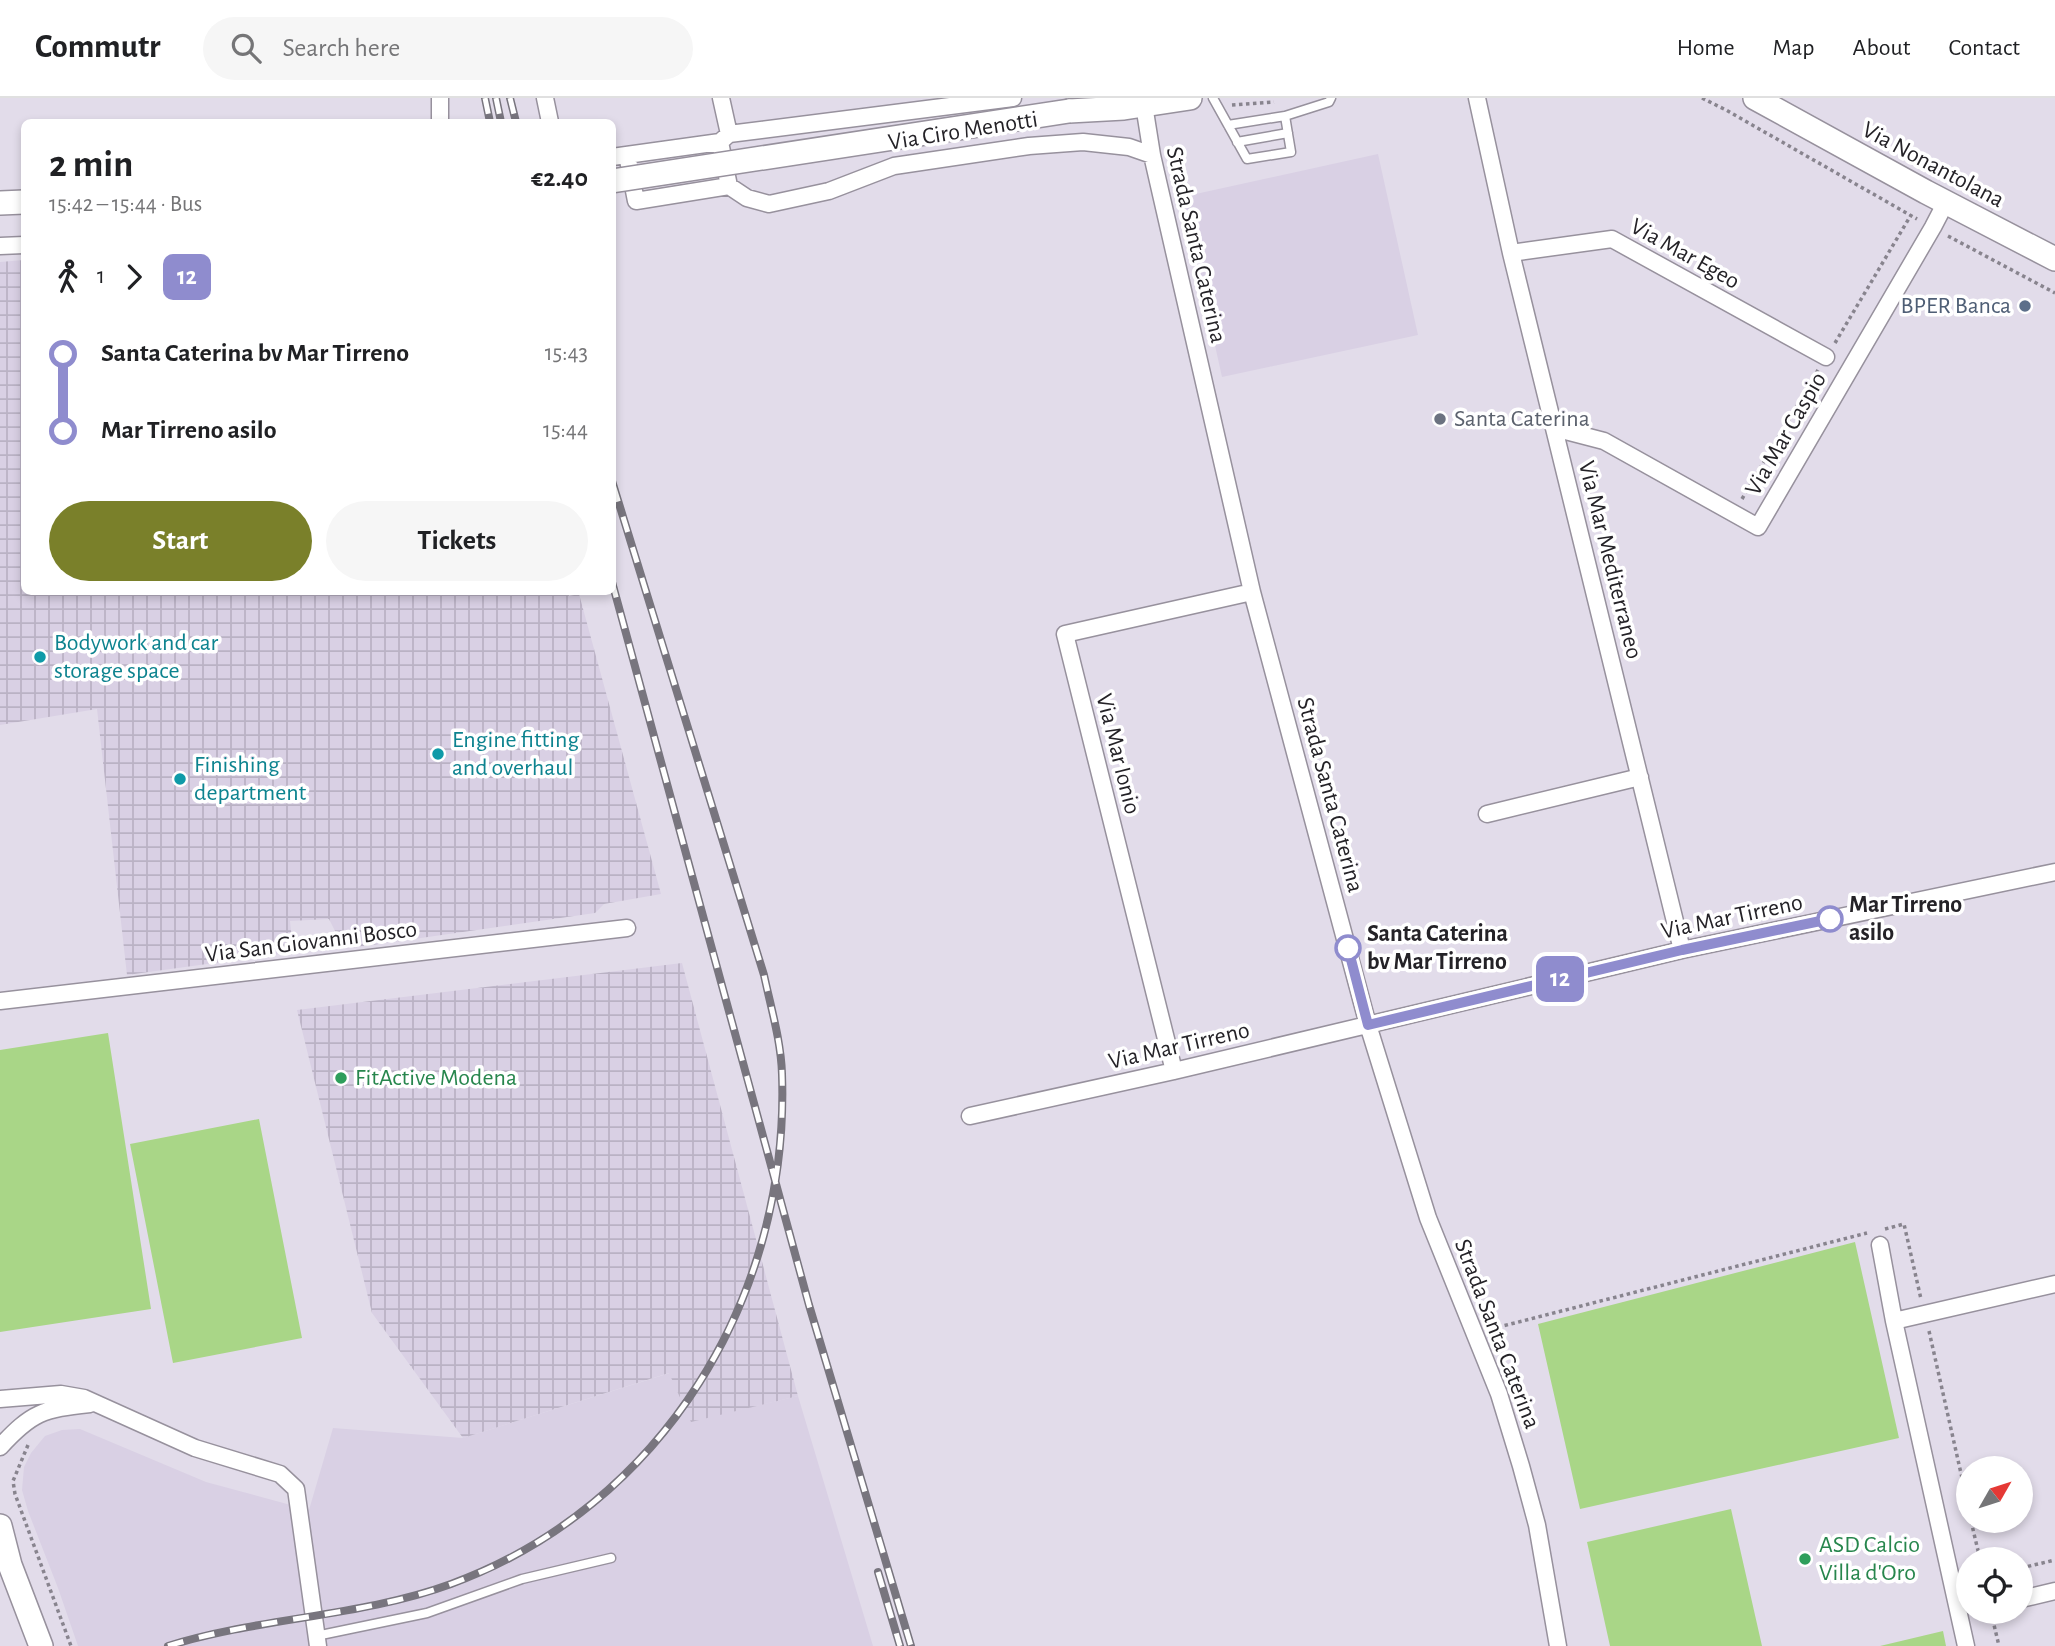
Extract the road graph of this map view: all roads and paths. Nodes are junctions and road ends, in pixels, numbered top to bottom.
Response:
1 (440, 98) edge
2 (545, 98) edge
3 (721, 98) edge
4 (1013, 98) edge
5 (1099, 98) edge
6 (1190, 98) edge
7 (1213, 98) edge
8 (1331, 98) edge
9 (1477, 98) edge
10 (1702, 98) edge
11 (1755, 98) edge
12 (923, 104) edge
13 (1144, 105) junction
14 (1780, 107) edge
15 (1069, 111) junction
16 (1285, 116) junction
17 (440, 119) edge
18 (549, 119) edge
19 (1228, 125) junction
20 (1288, 133) junction
21 (724, 138) junction
22 (1237, 142) junction
23 (1152, 155) junction
24 (620, 156) edge
25 (616, 180) edge
26 (729, 186) junction
27 (1945, 202) junction
28 (1933, 227) junction
29 (21, 245) edge
30 (0, 246) edge
31 (1511, 253) junction
32 (2055, 259) edge
33 (2055, 293) edge
34 (1826, 357) dead end
35 (1554, 428) junction
36 (1252, 592) junction
37 (1640, 777) junction
38 (1487, 814) dead end
39 (2055, 872) edge
40 (626, 928) dead end
41 (1682, 950) junction
42 (0, 1001) edge
43 (1368, 1025) junction
44 (1174, 1071) junction
45 (970, 1116) dead end
46 (1880, 1245) dead end
47 (2055, 1284) edge
48 (1925, 1314) junction
49 (1894, 1321) junction
50 (1474, 1334) junction
51 (0, 1399) edge
52 (96, 1403) junction
53 (26, 1420) junction
54 (0, 1447) edge
55 (1957, 1456) edge
56 (0, 1526) edge
57 (611, 1558) dead end
58 (5, 1559) edge
59 (2055, 1560) edge
60 (2033, 1565) edge
61 (1956, 1579) edge
62 (2055, 1591) edge
63 (2033, 1596) edge
64 (1965, 1624) edge
65 (1994, 1624) edge
66 (317, 1641) edge
67 (41, 1646) edge
68 (71, 1646) edge
69 (1558, 1646) edge
70 (1966, 1646) edge
71 (1999, 1646) edge

1 - 17 street
2 - 18 street
3 - 21 street
4 - 12 street, Via Ciro Menotti
5 - 15 main road, Via Ciro Menotti
6 - 13 main road, Via Ciro Menotti
7 - 19 lane
8 - 16 lane
9 - 31 street, Via Mar Mediterraneo
10 - 28 path
11 - 14 main road, Via Nonantolana
12 - 21 street, Via Ciro Menotti
13 - 15 main road, Via Ciro Menotti
13 - 23 street, Strada Santa Caterina
14 - 27 main road, Via Nonantolana
15 - 25 main road, Via Ciro Menotti, bridge
16 - 19 lane
16 - 20 lane
19 - 22 lane
20 - 22 lane
20 - 22 lane
21 - 24 street, Via Ciro Menotti
21 - 26 street
23 - 26 street, Via Ciro Menotti
23 - 36 street, Strada Santa Caterina
24 - 26 street
27 - 28 street, Via Mar Caspio
27 - 32 main road, Via Nonantolana
28 - 33 path
28 - 35 street, Via Mar Caspio
29 - 30 street
31 - 34 street, Via Mar Egeo
31 - 35 street, Via Mar Mediterraneo
35 - 37 street, Via Mar Mediterraneo
36 - 43 street, Strada Santa Caterina
36 - 44 street, Via Mar Ionio
37 - 38 street
37 - 41 street, Via Mar Mediterraneo
39 - 41 street, Via Mar Tirreno
40 - 42 street, Via San Giovanni Bosco
41 - 43 street, Via Mar Tirreno
43 - 44 street, Via Mar Tirreno
43 - 50 street, Strada Santa Caterina
44 - 45 street, Via Mar Tirreno
46 - 49 street
47 - 48 street
48 - 49 street
48 - 50 path
48 - 55 path
49 - 61 street
50 - 69 street, Strada Santa Caterina
51 - 52 street
52 - 53 street
52 - 66 street
53 - 54 street
53 - 68 path
56 - 58 main road
57 - 66 lane
58 - 67 main road
59 - 60 path
62 - 63 street
64 - 70 street
65 - 71 path

